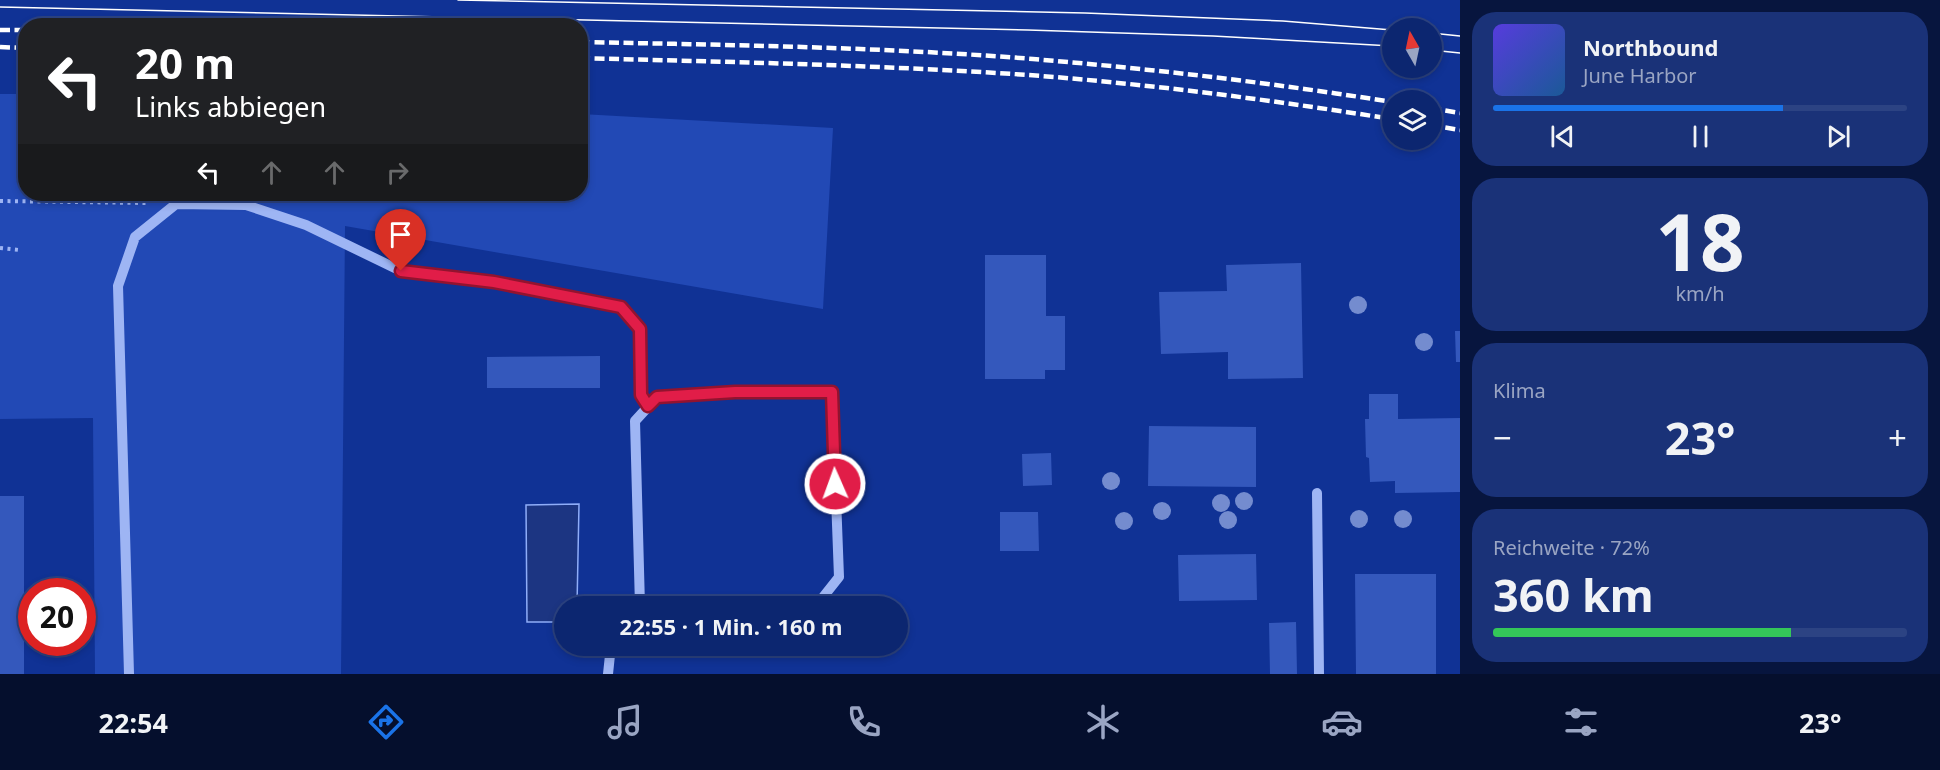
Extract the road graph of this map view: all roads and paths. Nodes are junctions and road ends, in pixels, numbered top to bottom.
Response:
1 (0, 201) edge
2 (176, 204) junction
3 (0, 248) edge
4 (18, 250) dead end
5 (648, 406) junction
6 (1317, 493) dead end
7 (641, 596) edge
8 (824, 596) edge
9 (610, 656) edge
10 (129, 674) edge
11 (608, 674) edge
12 (1319, 674) edge

1 - 2 path
2 - 5 street
2 - 10 street
3 - 4 path
5 - 7 street
5 - 8 street
6 - 12 street
9 - 11 street

